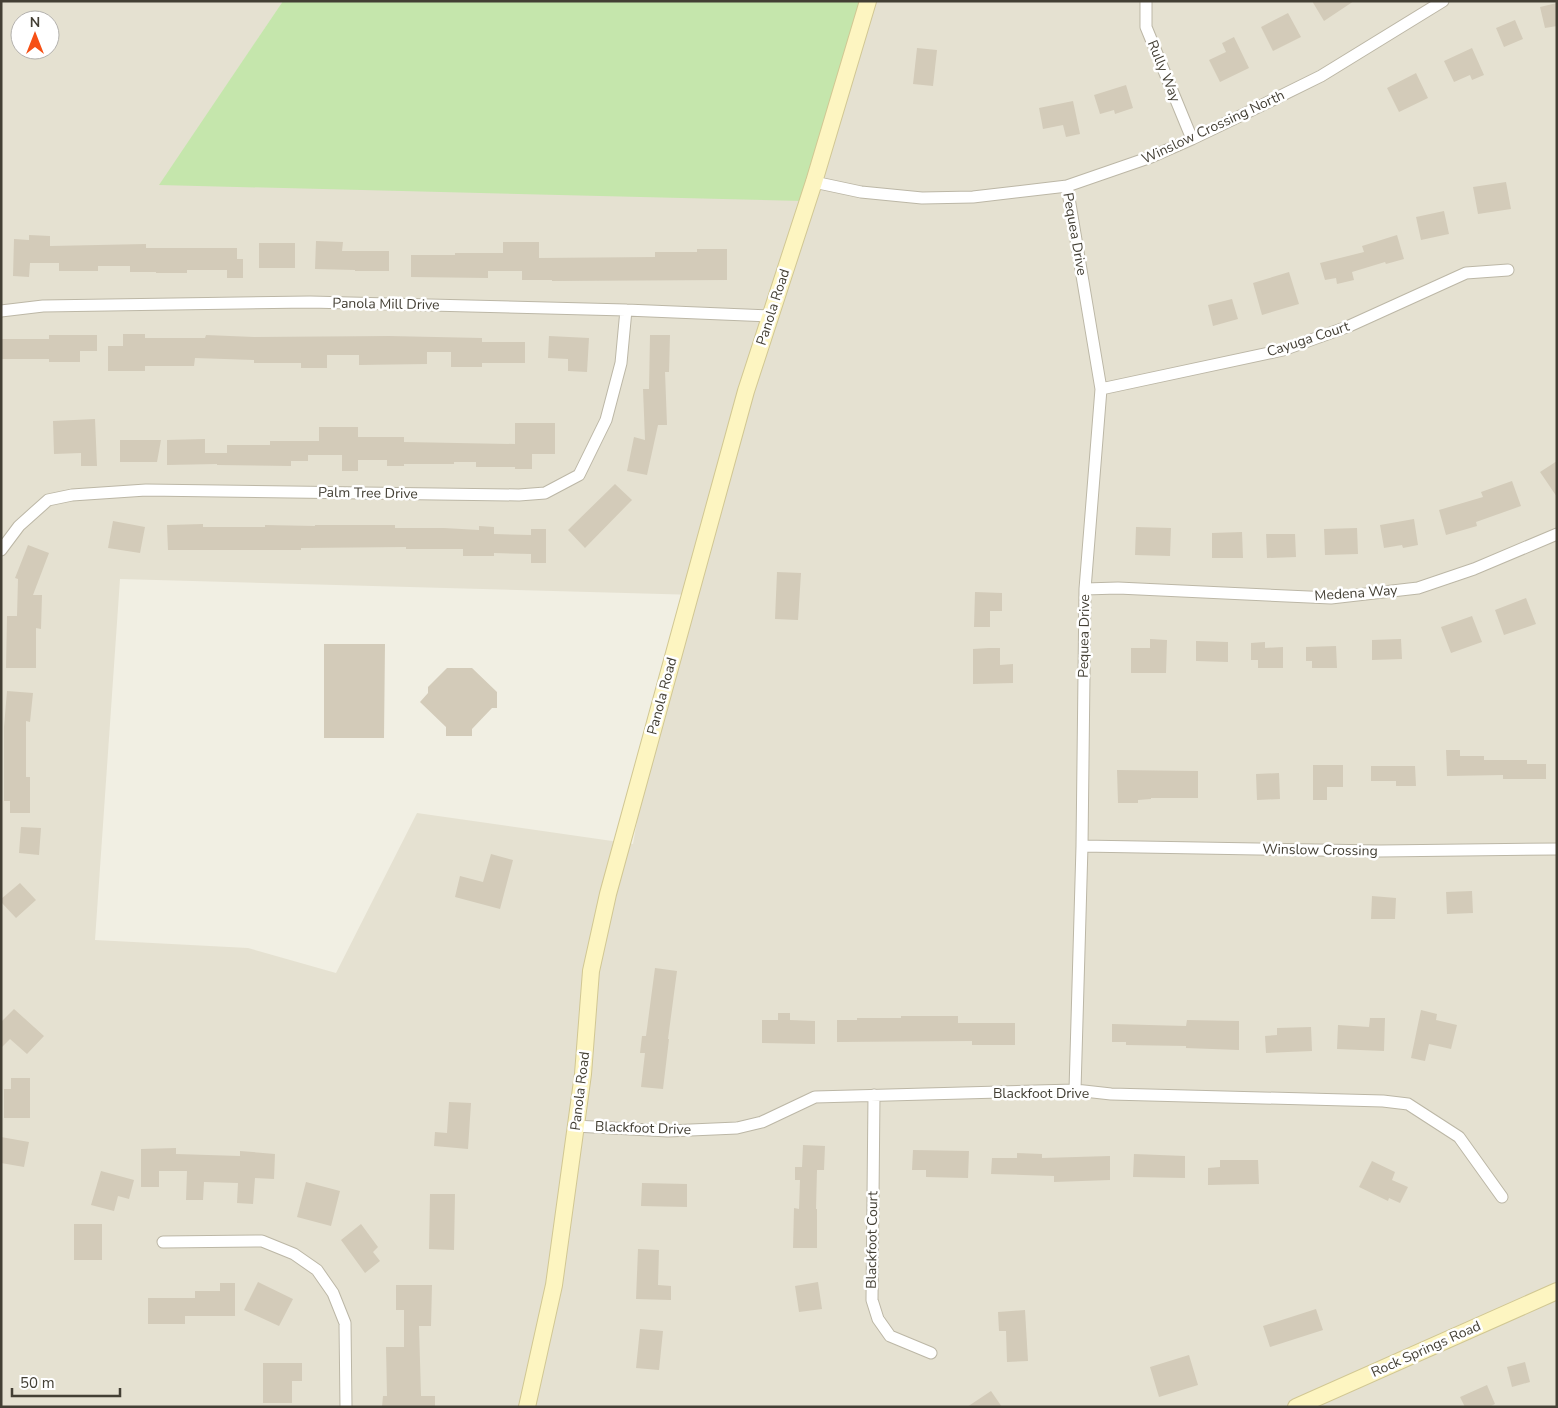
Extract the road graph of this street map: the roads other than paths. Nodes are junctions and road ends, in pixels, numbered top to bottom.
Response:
1 (868, 1) edge
2 (1146, 1) edge
3 (1443, 1) edge
4 (1192, 139) junction
5 (814, 182) junction
6 (1067, 186) junction
7 (1508, 270) dead end
8 (626, 310) junction
9 (1, 311) edge
10 (770, 316) junction
11 (1101, 389) junction
12 (1557, 534) edge
13 (1, 550) edge
14 (1085, 589) junction
15 (1082, 846) junction
16 (1557, 849) edge
17 (1075, 1090) junction
18 (874, 1095) junction
19 (576, 1126) junction
20 (1502, 1197) dead end
21 (163, 1242) dead end
22 (1557, 1291) edge
23 (931, 1353) dead end
24 (346, 1407) edge
25 (527, 1407) edge
26 (1296, 1407) edge

1 - 5 main road, Panola Road
2 - 4 street, Rully Way
3 - 4 street, Winslow Crossing North
4 - 6 street, Winslow Crossing North
5 - 6 street, Winslow Crossing North
5 - 10 main road, Panola Road
6 - 11 street, Pequea Drive
7 - 11 street, Cayuga Court
8 - 9 street, Panola Mill Drive
8 - 10 street, Panola Mill Drive
8 - 13 street, Palm Tree Drive
10 - 19 main road, Panola Road
11 - 14 street, Pequea Drive
12 - 14 street, Medena Way
14 - 15 street, Pequea Drive
15 - 16 street, Winslow Crossing
15 - 17 street, Pequea Drive
17 - 18 street, Blackfoot Drive
17 - 20 street, Blackfoot Drive
18 - 19 street, Blackfoot Drive
18 - 23 street, Blackfoot Court
19 - 25 main road, Panola Road
21 - 24 street
22 - 26 main road, Rock Springs Road

